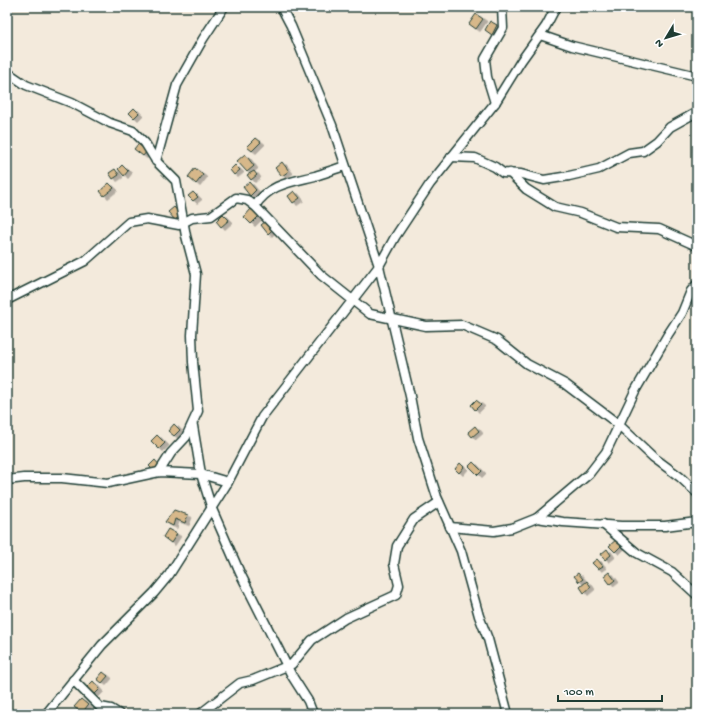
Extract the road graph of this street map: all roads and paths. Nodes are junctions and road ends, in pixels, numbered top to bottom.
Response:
1 (224, 7) edge
2 (281, 7) edge
3 (502, 7) edge
4 (556, 7) edge
5 (540, 35) junction
6 (7, 72) edge
7 (697, 76) edge
8 (495, 103) junction
9 (697, 112) edge
10 (451, 157) junction
11 (156, 161) junction
12 (345, 166) junction
13 (510, 173) junction
14 (261, 197) junction
15 (247, 200) junction
16 (255, 206) junction
17 (184, 223) junction
18 (697, 246) edge
19 (379, 266) junction
20 (697, 284) edge
21 (7, 300) edge
22 (353, 301) junction
23 (392, 318) junction
24 (618, 424) junction
25 (193, 426) junction
26 (159, 472) junction
27 (201, 474) junction
28 (7, 480) edge
29 (228, 482) junction
30 (697, 493) edge
31 (439, 502) junction
32 (212, 509) junction
33 (537, 518) junction
34 (697, 522) edge
35 (602, 524) junction
36 (450, 527) junction
37 (697, 595) edge
38 (288, 666) junction
39 (73, 680) junction
40 (46, 714) edge
41 (119, 714) edge
42 (200, 714) edge
43 (313, 714) edge
44 (508, 714) edge

1 - 11 street
2 - 12 street
3 - 8 street
4 - 5 street
5 - 7 street
5 - 8 street
6 - 11 street
8 - 10 street
9 - 13 street
10 - 13 street
10 - 19 street
11 - 17 street
12 - 14 street
12 - 19 street
13 - 18 street
14 - 15 street
14 - 16 street
15 - 16 street
15 - 17 street
16 - 22 street
17 - 21 street
17 - 25 street
19 - 22 street
19 - 23 street
20 - 24 street
22 - 23 street
22 - 29 street
23 - 24 street
23 - 31 street
24 - 30 street
24 - 33 street
25 - 26 street
25 - 27 street
26 - 27 street
26 - 28 street
27 - 29 street
27 - 32 street
29 - 32 street
31 - 36 street
31 - 38 street
32 - 38 street
32 - 39 street
33 - 35 street
33 - 36 street
34 - 35 street
35 - 37 street
36 - 44 street
38 - 42 street
38 - 43 street
39 - 40 street
39 - 41 street

